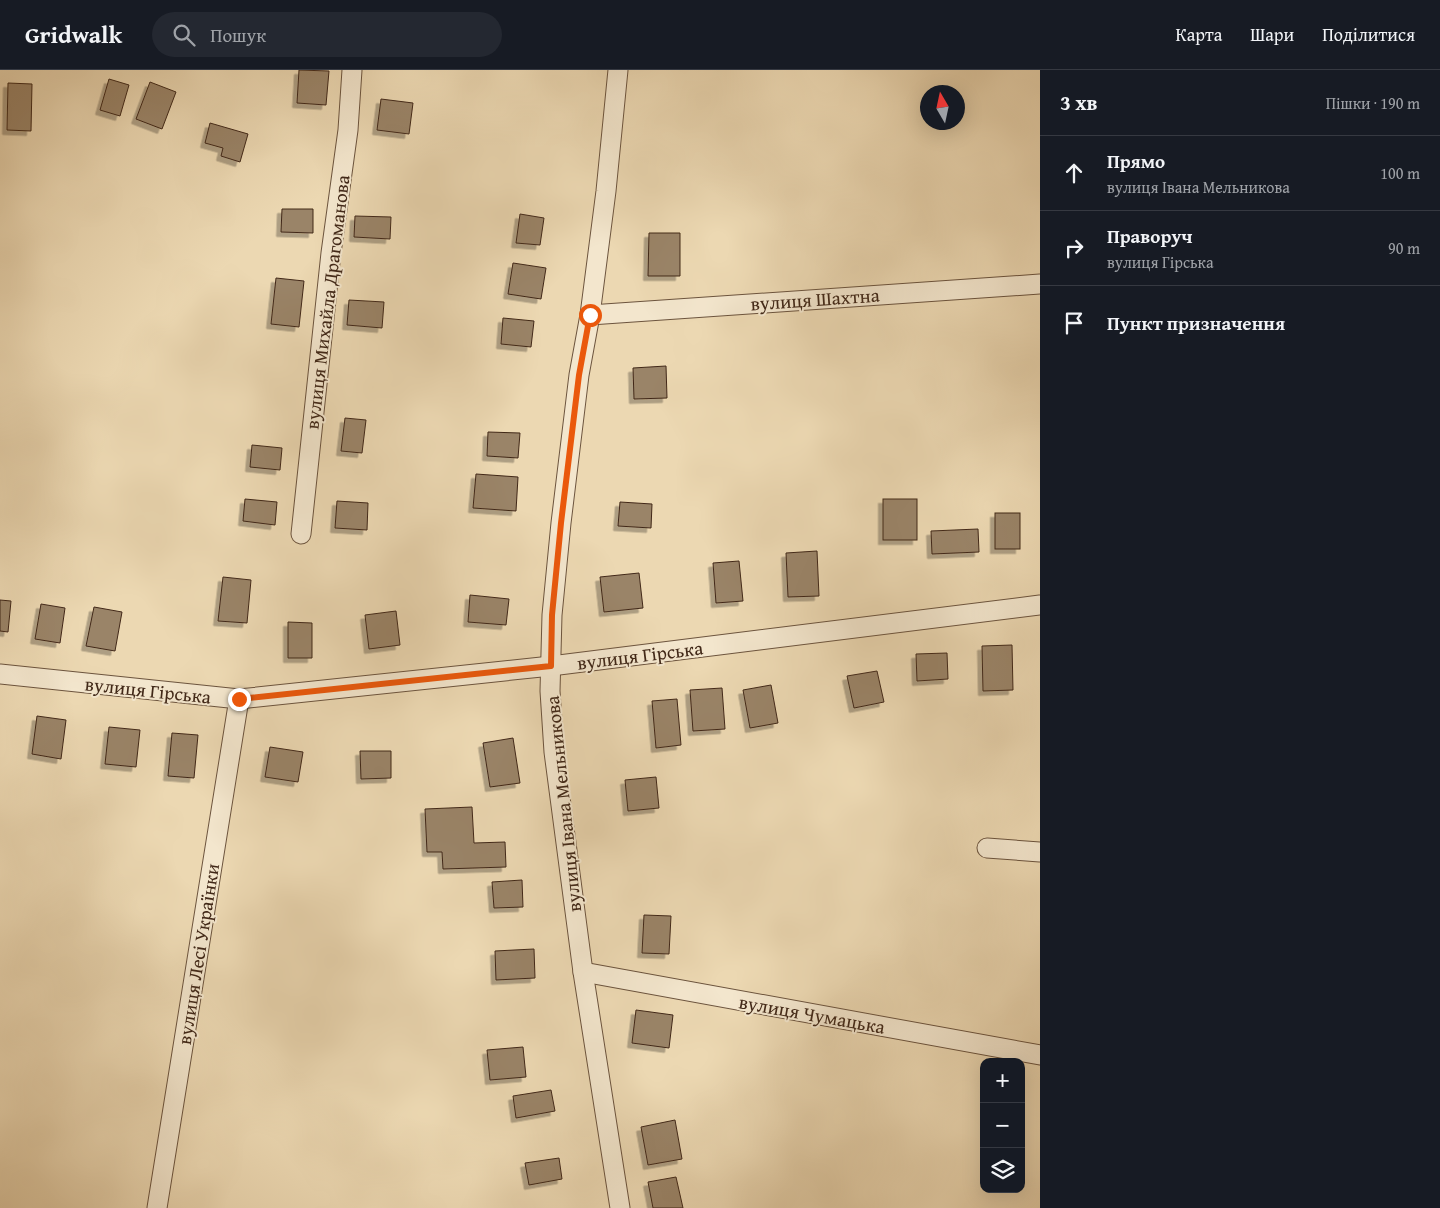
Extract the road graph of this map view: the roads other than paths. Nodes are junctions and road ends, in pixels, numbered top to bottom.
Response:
1 (352, 70) edge
2 (618, 70) edge
3 (1040, 284) edge
4 (590, 315) junction
5 (301, 534) dead end
6 (1040, 605) edge
7 (551, 666) junction
8 (0, 674) edge
9 (239, 699) junction
10 (987, 848) dead end
11 (1040, 852) edge
12 (583, 972) junction
13 (1040, 1055) edge
14 (157, 1208) edge
15 (620, 1208) edge

1 - 5 street, вулиця Михайла Драгоманова
2 - 4 street, вулиця Івана Мельникова
3 - 4 street, вулиця Шахтна
4 - 7 street, вулиця Івана Мельникова
6 - 7 street, вулиця Гірська
7 - 9 street, вулиця Гірська
7 - 12 street, вулиця Івана Мельникова
8 - 9 street, вулиця Гірська
9 - 14 street, вулиця Лесі Українки
10 - 11 street
12 - 13 street, вулиця Чумацька
12 - 15 street, вулиця Івана Мельникова

